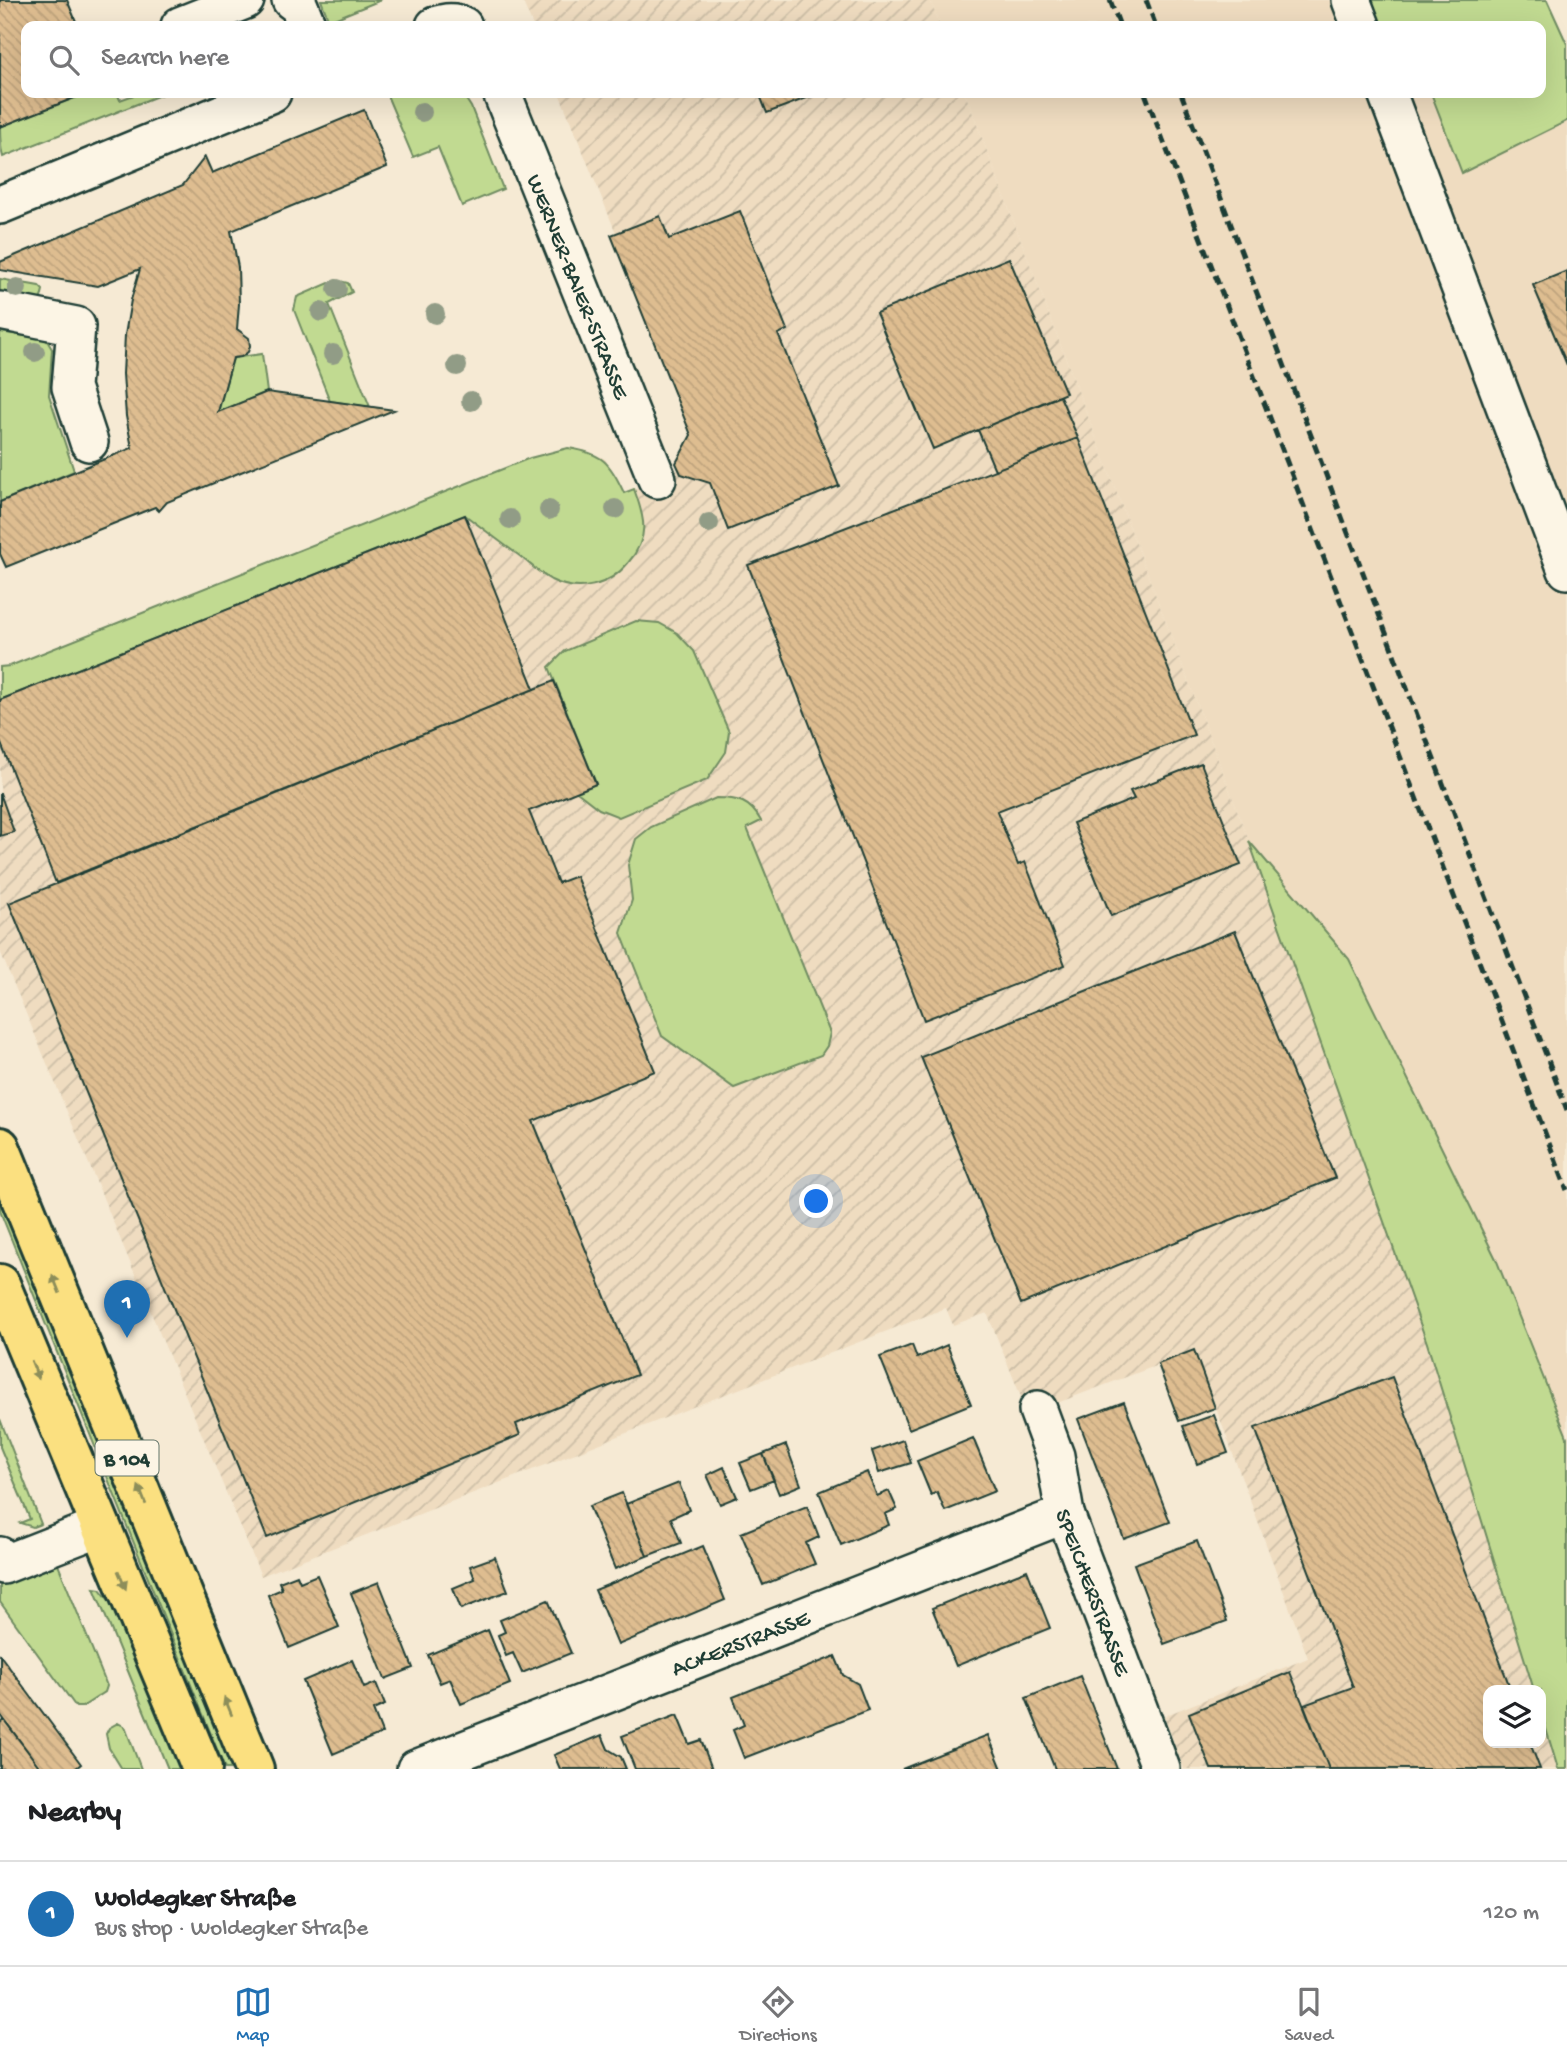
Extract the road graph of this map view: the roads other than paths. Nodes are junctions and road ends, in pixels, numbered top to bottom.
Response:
1 (245, 0) edge
2 (291, 0) edge
3 (1352, 0) edge
4 (192, 21) edge
5 (305, 21) edge
6 (1359, 21) edge
7 (260, 98) edge
8 (504, 98) edge
9 (1389, 98) edge
10 (0, 205) edge
11 (0, 311) edge
12 (89, 442) dead end
13 (657, 479) dead end
14 (1567, 570) edge
15 (0, 1147) edge
16 (0, 1284) edge
17 (1038, 1410) dead end
18 (1065, 1514) junction
19 (100, 1527) junction
20 (0, 1556) edge
21 (202, 1769) edge
22 (254, 1769) edge
23 (416, 1769) edge
24 (1161, 1769) edge

1 - 4 street
2 - 5 street
3 - 6 street
7 - 10 street
8 - 13 street, WERNER-BAIER-STRASSE
9 - 14 street
11 - 12 street
22 -> 15 main road, B 104
16 -> 19 main road, B 104
17 - 18 street, SPEICHERSTRASSE
18 - 23 street, ACKERSTRASSE
18 - 24 street, SPEICHERSTRASSE
19 - 20 street
19 -> 21 main road, B 104

